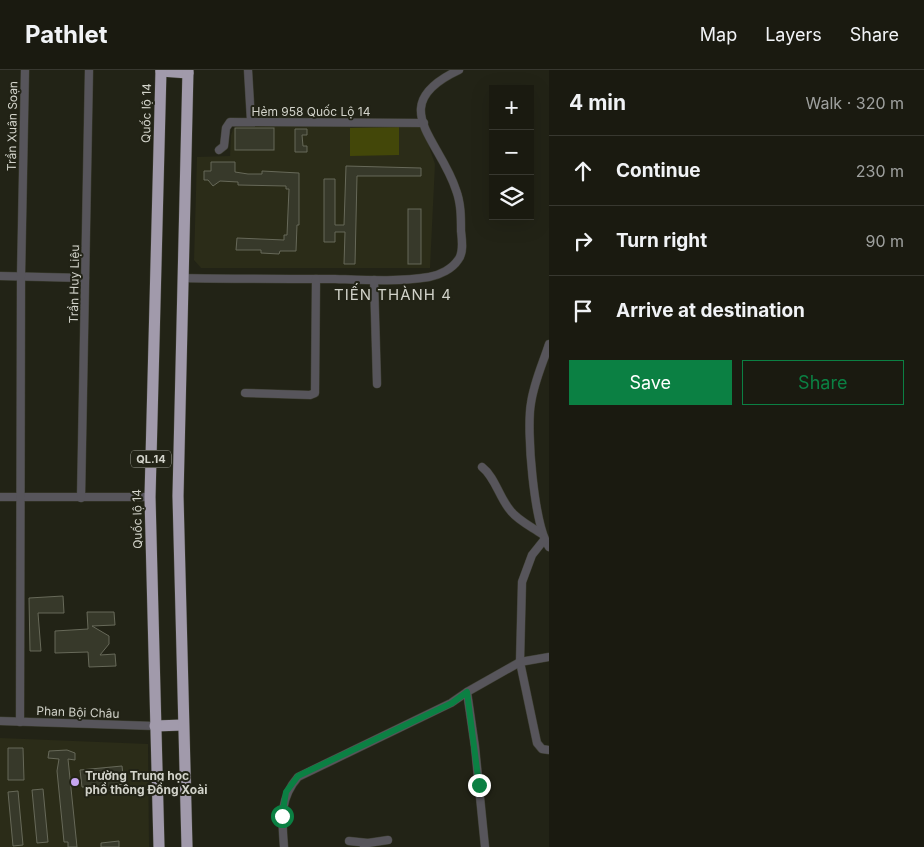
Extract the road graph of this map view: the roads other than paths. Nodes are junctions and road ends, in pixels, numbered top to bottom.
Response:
1 (25, 70) edge
2 (89, 70) edge
3 (160, 70) edge
4 (248, 70) edge
5 (459, 70) edge
6 (188, 72) edge
7 (252, 121) junction
8 (424, 123) junction
9 (219, 150) dead end
10 (0, 276) edge
11 (21, 277) junction
12 (86, 278) junction
13 (183, 278) junction
14 (316, 279) junction
15 (374, 280) junction
16 (549, 344) edge
17 (377, 384) dead end
18 (245, 393) dead end
19 (482, 467) dead end
20 (0, 497) edge
21 (20, 497) junction
22 (150, 497) junction
23 (81, 498) junction
24 (543, 537) junction
25 (549, 547) edge
26 (549, 657) edge
27 (520, 662) junction
28 (467, 692) junction
29 (0, 721) edge
30 (20, 722) junction
31 (183, 725) junction
32 (155, 726) junction
33 (549, 750) edge
34 (388, 840) dead end
35 (349, 841) dead end
36 (366, 845) edge
37 (159, 847) edge
38 (187, 847) edge
39 (284, 847) edge
40 (485, 847) edge

1 - 11 street, Trần Xuân Soạn
2 - 12 street, Trần Huy Liệu
3 - 6 highway
3 - 22 highway, Quốc lộ 14 / QL.14
4 - 7 street
5 - 8 street
6 - 13 highway, QL.14
7 - 8 street, Hẻm 958 Quốc Lộ 14
7 - 9 street, Hẻm 958 Quốc Lộ 14
8 - 15 street
10 - 11 street
11 - 12 street
11 - 21 street, Trần Xuân Soạn
12 - 23 street, Trần Huy Liệu
13 - 14 street
13 - 31 highway, QL.14
14 - 15 street
14 - 18 street
15 - 17 street
16 - 24 street
19 - 24 street
20 - 21 street
21 - 23 street
21 - 30 street, Trần Xuân Soạn
22 - 23 street
22 - 32 highway, Quốc lộ 14 / QL.14
24 - 25 street
24 - 27 street
26 - 27 street
27 - 28 street
27 - 33 street
28 - 39 street
28 - 40 street
29 - 30 street, Phan Bội Châu
30 - 32 street, Phan Bội Châu
31 - 32 highway
31 - 38 highway, QL.14
32 - 37 highway, Quốc lộ 14 / QL.14
34 - 36 street
35 - 36 street

